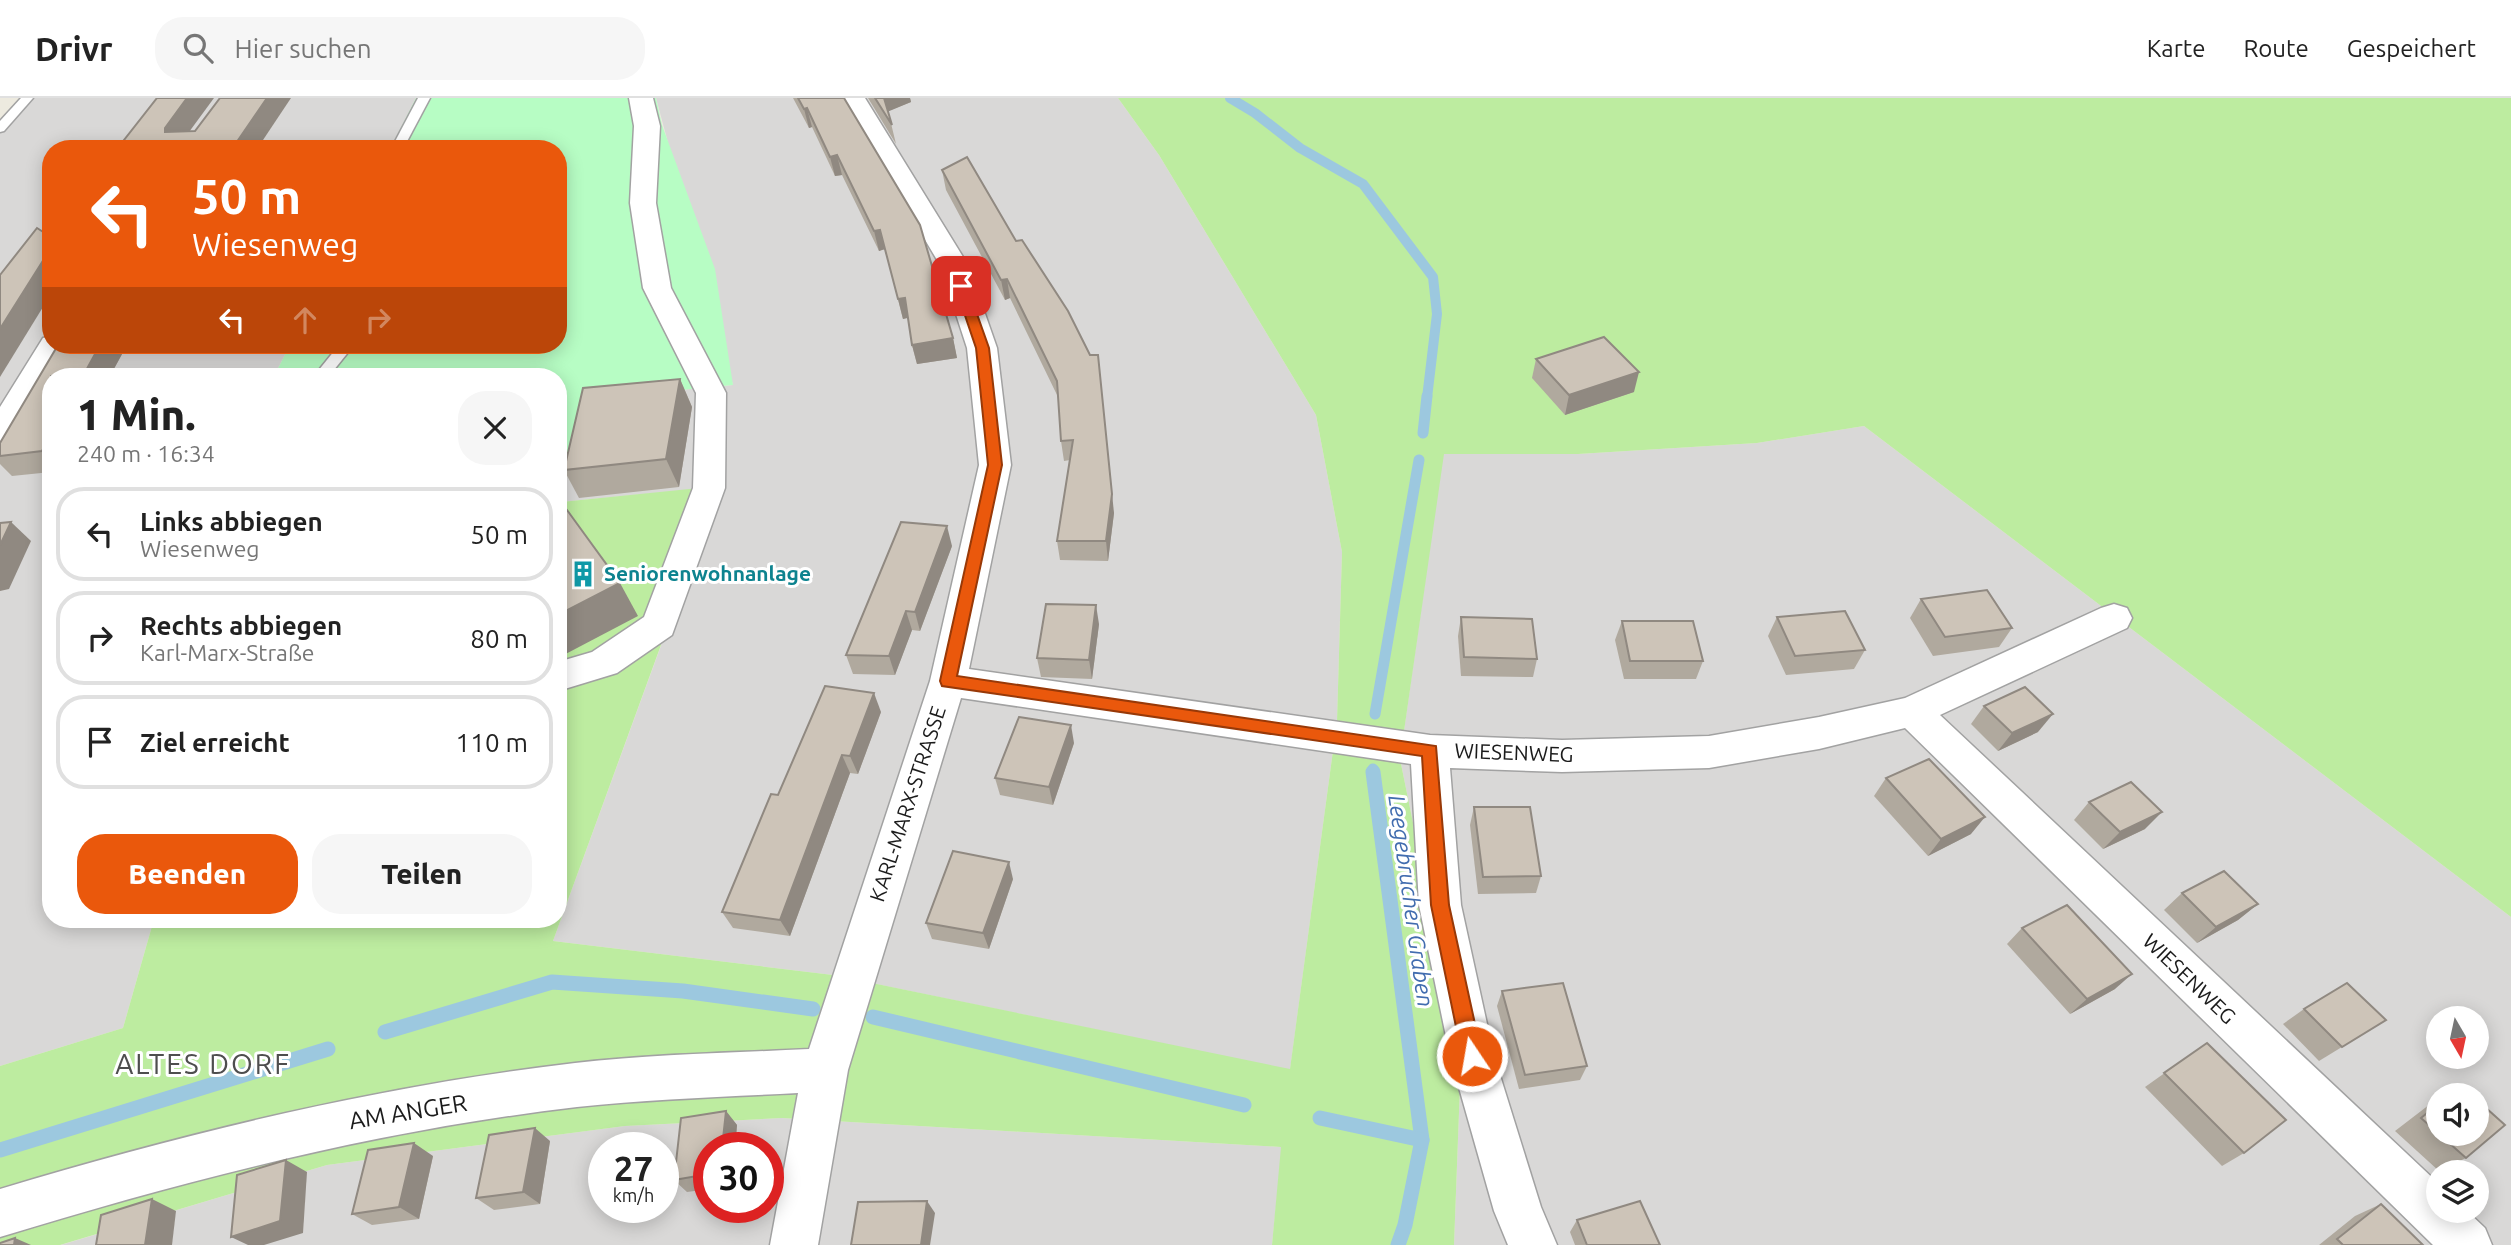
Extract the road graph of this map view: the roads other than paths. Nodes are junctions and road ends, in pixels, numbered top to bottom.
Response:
1 (27, 98) edge
2 (424, 98) edge
3 (641, 98) edge
4 (853, 98) edge
5 (0, 128) edge
6 (402, 140) edge
7 (48, 354) edge
8 (339, 354) edge
9 (328, 368) edge
10 (0, 432) edge
11 (2114, 618) dead end
12 (567, 674) edge
13 (948, 681) junction
14 (1912, 711) junction
15 (1430, 751) junction
16 (825, 1070) junction
17 (0, 1213) edge
18 (794, 1245) edge
19 (1533, 1245) edge
20 (2468, 1245) edge

1 - 5 lane
2 - 6 lane
3 - 12 street
4 - 13 street, KARL-MARX-STRASSE
7 - 10 street
8 - 9 lane
11 - 14 street, WIESENWEG
13 - 15 street, WIESENWEG
13 - 16 street, KARL-MARX-STRASSE
14 - 15 street, WIESENWEG
14 - 20 street, WIESENWEG
15 - 19 street
16 - 17 street, AM ANGER
16 - 18 street, KARL-MARX-STRASSE

